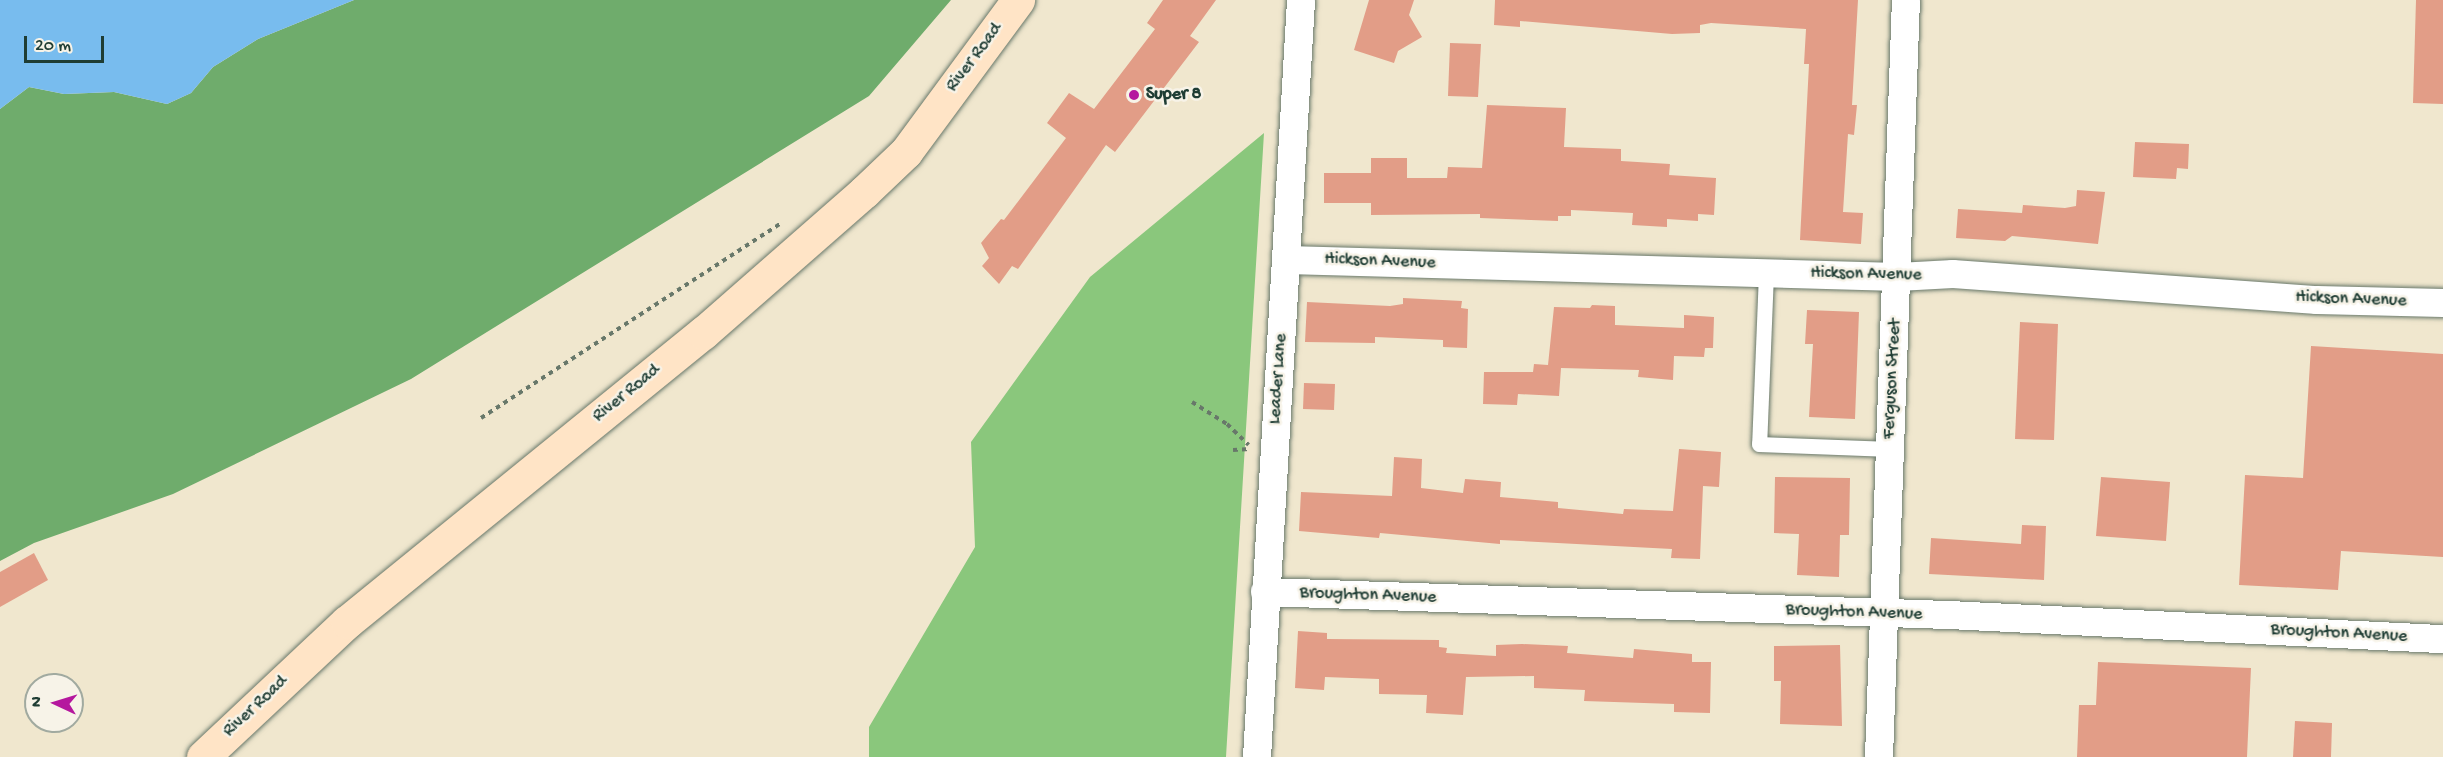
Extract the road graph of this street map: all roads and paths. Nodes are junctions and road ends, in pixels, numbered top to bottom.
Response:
1 (1018, 0) edge
2 (1301, 0) edge
3 (1906, 0) edge
4 (785, 220) dead end
5 (1287, 260) junction
6 (1766, 273) junction
7 (1898, 277) junction
8 (2443, 303) edge
9 (1192, 402) dead end
10 (481, 418) dead end
11 (1253, 449) dead end
12 (1890, 449) junction
13 (1265, 592) junction
14 (1883, 614) junction
15 (2443, 639) edge
16 (203, 757) edge
17 (1257, 757) edge
18 (1879, 757) edge

1 - 16 main road, River Road
2 - 5 street, Leader Lane
3 - 7 street, Ferguson Street
4 - 10 path
5 - 6 street, Hickson Avenue
5 - 13 street, Leader Lane
6 - 7 street, Hickson Avenue
6 - 12 lane
7 - 8 street, Hickson Avenue
7 - 12 street, Ferguson Street
9 - 11 path
12 - 14 street, Ferguson Street
13 - 14 street, Broughton Avenue
13 - 17 street, Leader Lane
14 - 15 street, Broughton Avenue
14 - 18 street, Ferguson Street

